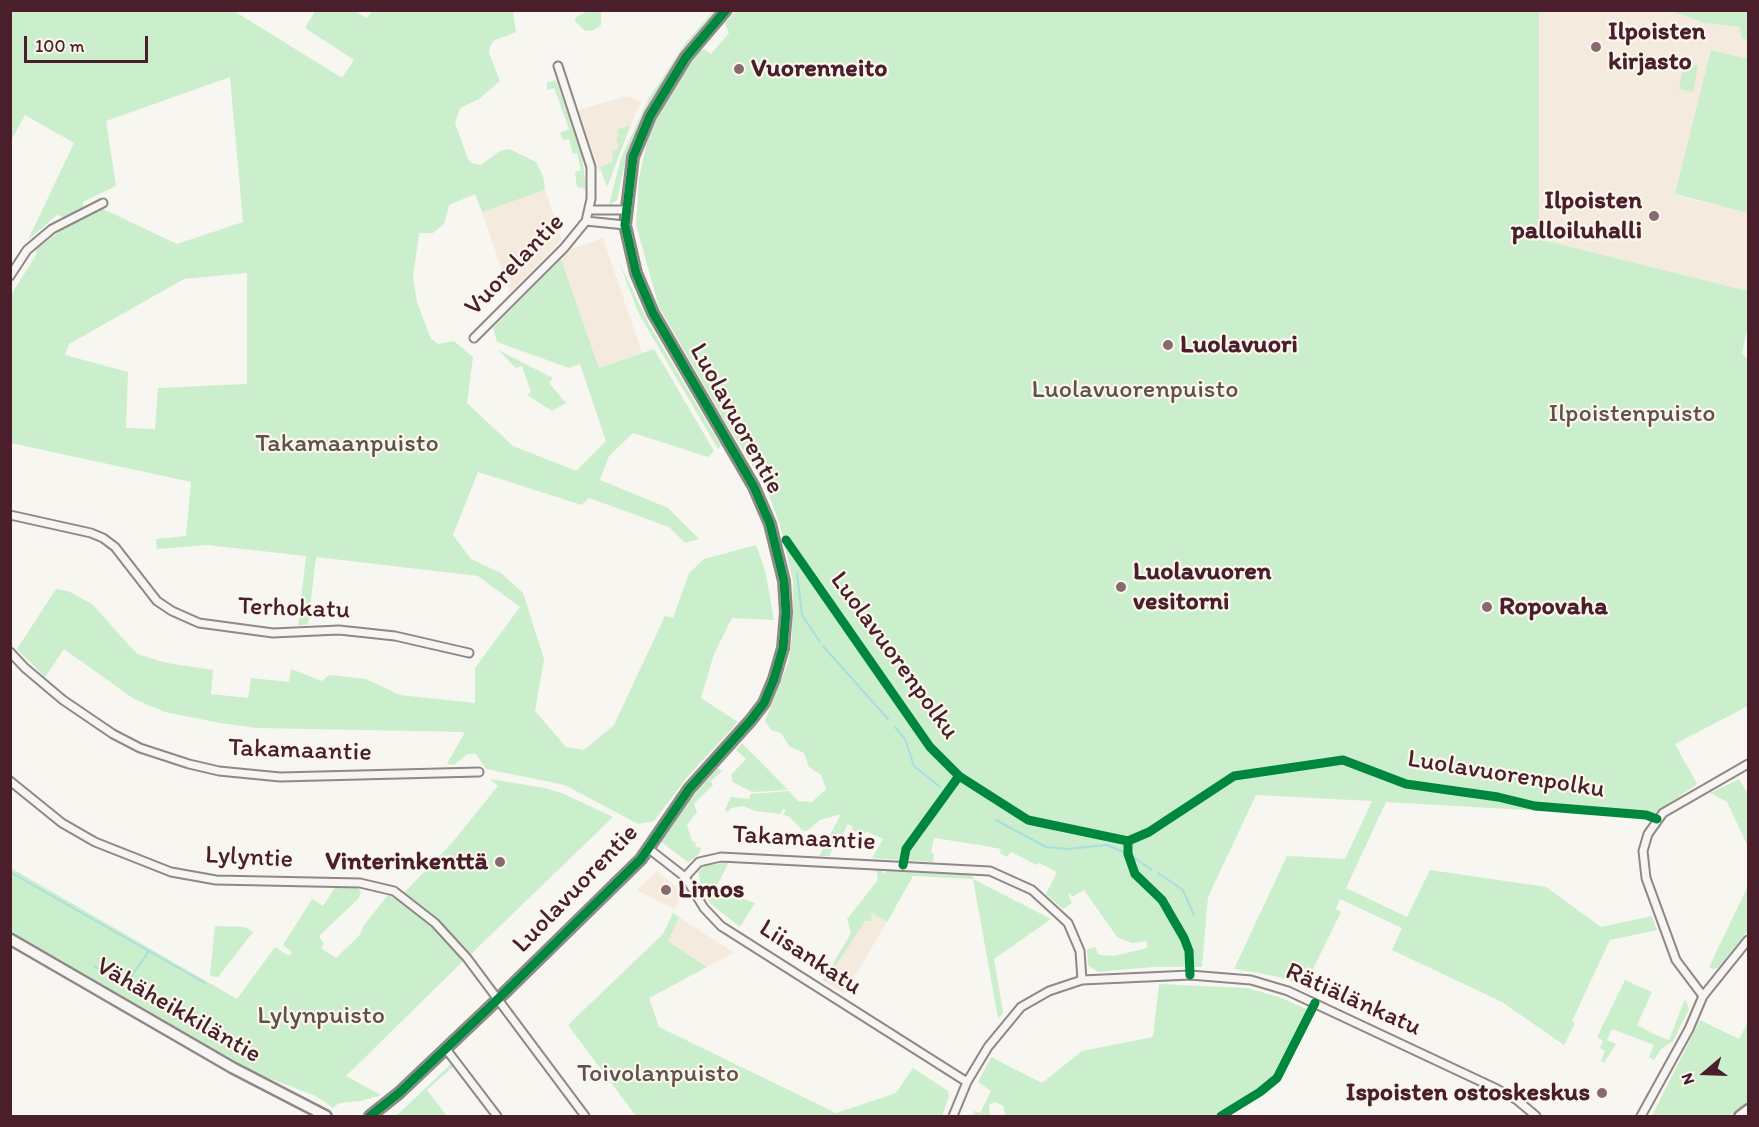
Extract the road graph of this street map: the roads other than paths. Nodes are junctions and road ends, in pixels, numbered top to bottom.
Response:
1 (726, 10) edge
2 (558, 66) dead end
3 (103, 203) dead end
4 (590, 210) junction
5 (625, 210) junction
6 (586, 221) junction
7 (625, 225) junction
8 (10, 276) edge
9 (474, 338) dead end
10 (10, 515) edge
11 (10, 652) edge
12 (469, 652) dead end
13 (1749, 764) edge
14 (479, 772) dead end
15 (10, 781) edge
16 (649, 849) junction
17 (686, 877) junction
18 (10, 939) edge
19 (1749, 940) edge
20 (1082, 980) junction
21 (1703, 996) junction
22 (497, 1000) junction
23 (446, 1049) junction
24 (967, 1082) junction
25 (1749, 1110) edge
26 (326, 1116) edge
27 (370, 1116) edge
28 (497, 1116) edge
29 (585, 1116) edge
30 (952, 1116) edge
31 (1536, 1116) edge
32 (1641, 1116) edge
33 (1740, 1116) edge

1 - 5 street, Luolavuorentie
2 - 4 street
3 - 8 street
4 - 5 street, Vuorelantie
4 - 6 street, Vuorelantie
5 - 7 street, Luolavuorentie
6 - 7 street, Vuorelantie
6 - 9 street, Vuorelantie
7 - 16 street, Luolavuorentie
10 - 12 street, Terhokatu
11 - 14 street, Takamaantie
13 - 21 street
15 - 22 street, Lylyntie
16 - 17 street, Liisankatu
16 - 22 street, Luolavuorentie
17 - 20 street, Takamaantie
17 - 24 street, Liisankatu
18 - 26 street, Vähäheikkiläntie
19 - 21 street
20 - 24 street, Rätiälänkatu
20 - 31 street, Rätiälänkatu
21 - 32 street
22 - 23 street, Luolavuorentie
22 - 29 street, Lylyntie
23 - 27 street, Luolavuorentie
23 - 28 street
24 - 30 street, Rätiälänkatu
25 - 33 street

